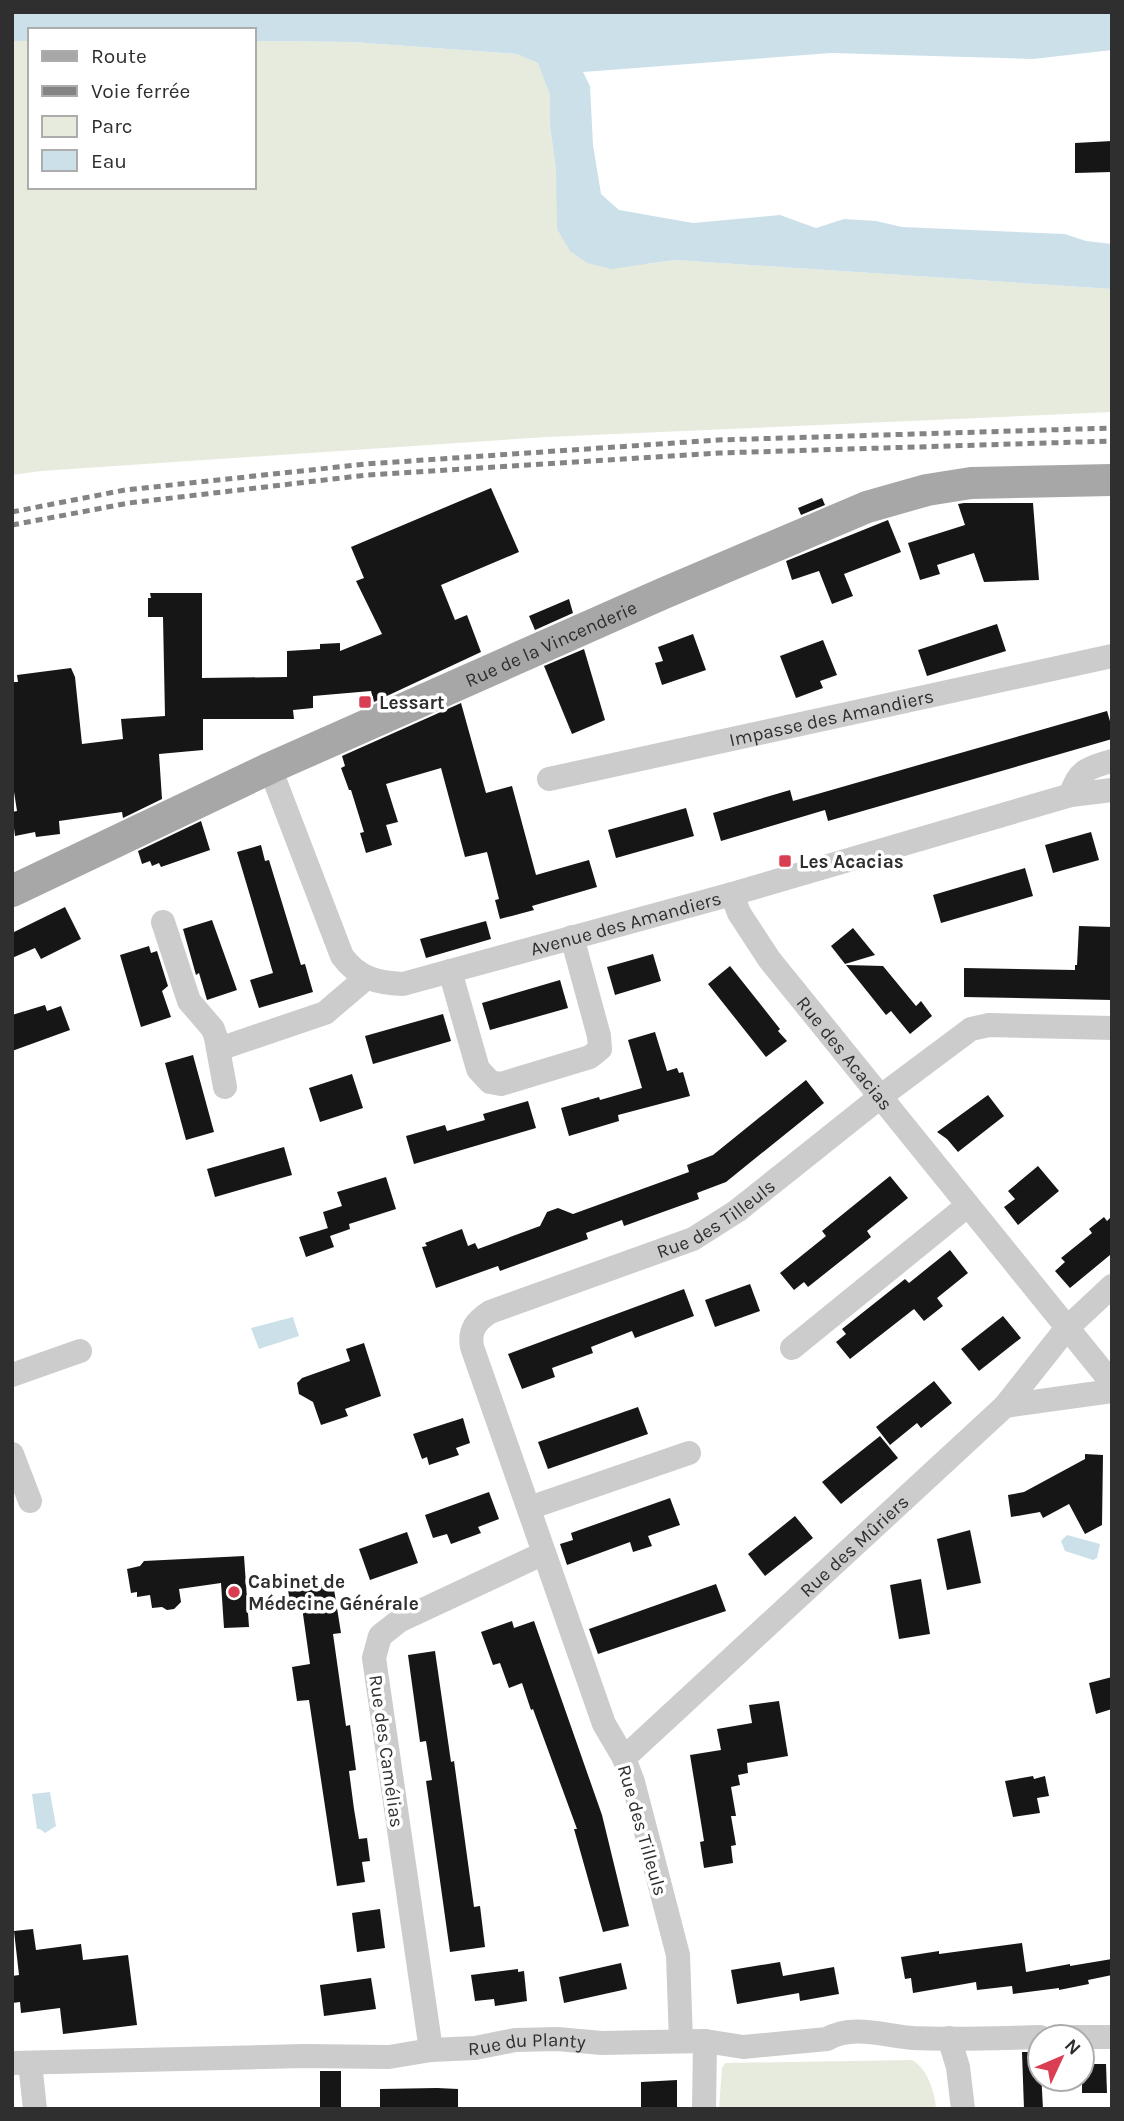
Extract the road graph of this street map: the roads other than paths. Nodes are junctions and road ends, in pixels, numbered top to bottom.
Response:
1 (1112, 481) edge
2 (1112, 656) edge
3 (1112, 761) edge
4 (270, 768) junction
5 (549, 779) dead end
6 (1112, 790) edge
7 (1070, 795) junction
8 (12, 891) edge
9 (732, 894) junction
10 (163, 922) dead end
11 (572, 937) junction
12 (450, 971) junction
13 (366, 978) junction
14 (1112, 1028) edge
15 (219, 1049) junction
16 (225, 1087) dead end
17 (880, 1097) junction
18 (967, 1206) junction
19 (1112, 1286) edge
20 (1066, 1329) junction
21 (792, 1348) dead end
22 (80, 1351) dead end
23 (12, 1375) edge
24 (1112, 1383) edge
25 (1112, 1391) edge
26 (1005, 1406) junction
27 (690, 1453) dead end
28 (12, 1454) edge
29 (30, 1502) dead end
30 (528, 1508) junction
31 (544, 1553) junction
32 (624, 1758) junction
33 (1026, 2037) edge
34 (949, 2038) junction
35 (693, 2041) junction
36 (431, 2050) junction
37 (21, 2063) edge
38 (35, 2109) edge
39 (704, 2109) edge
40 (963, 2109) edge

1 - 4 main road, Rue de la Vincenderie
2 - 5 street, Impasse des Amandiers
3 - 7 street
4 - 8 main road, Rue de la Vincenderie
4 - 13 street
6 - 7 street, Avenue des Amandiers
7 - 9 street, Avenue des Amandiers
9 - 11 street, Avenue des Amandiers
9 - 17 street, Rue des Acacias
10 - 15 street
11 - 12 street, Avenue des Amandiers
11 - 12 street
12 - 13 street, Avenue des Amandiers
13 - 15 street
14 - 17 street, Rue des Tilleuls
15 - 16 street
17 - 18 street, Rue des Acacias
17 - 30 street, Rue des Tilleuls
18 - 20 street, Rue des Acacias
18 - 21 street
19 - 20 street
20 - 24 street
20 - 26 street
22 - 23 street
25 - 26 street
26 - 32 street, Rue des Mûriers
27 - 30 street
28 - 29 street
30 - 31 street, Rue des Tilleuls
31 - 32 street, Rue des Tilleuls
31 - 36 street, Rue des Camélias
32 - 35 street, Rue des Tilleuls
33 - 34 street, Rue du Planty
34 - 35 street, Rue du Planty
34 - 40 street
35 - 36 street, Rue du Planty
35 - 39 street, Rue des Tilleuls
36 - 37 street, Rue du Planty
37 - 38 street

